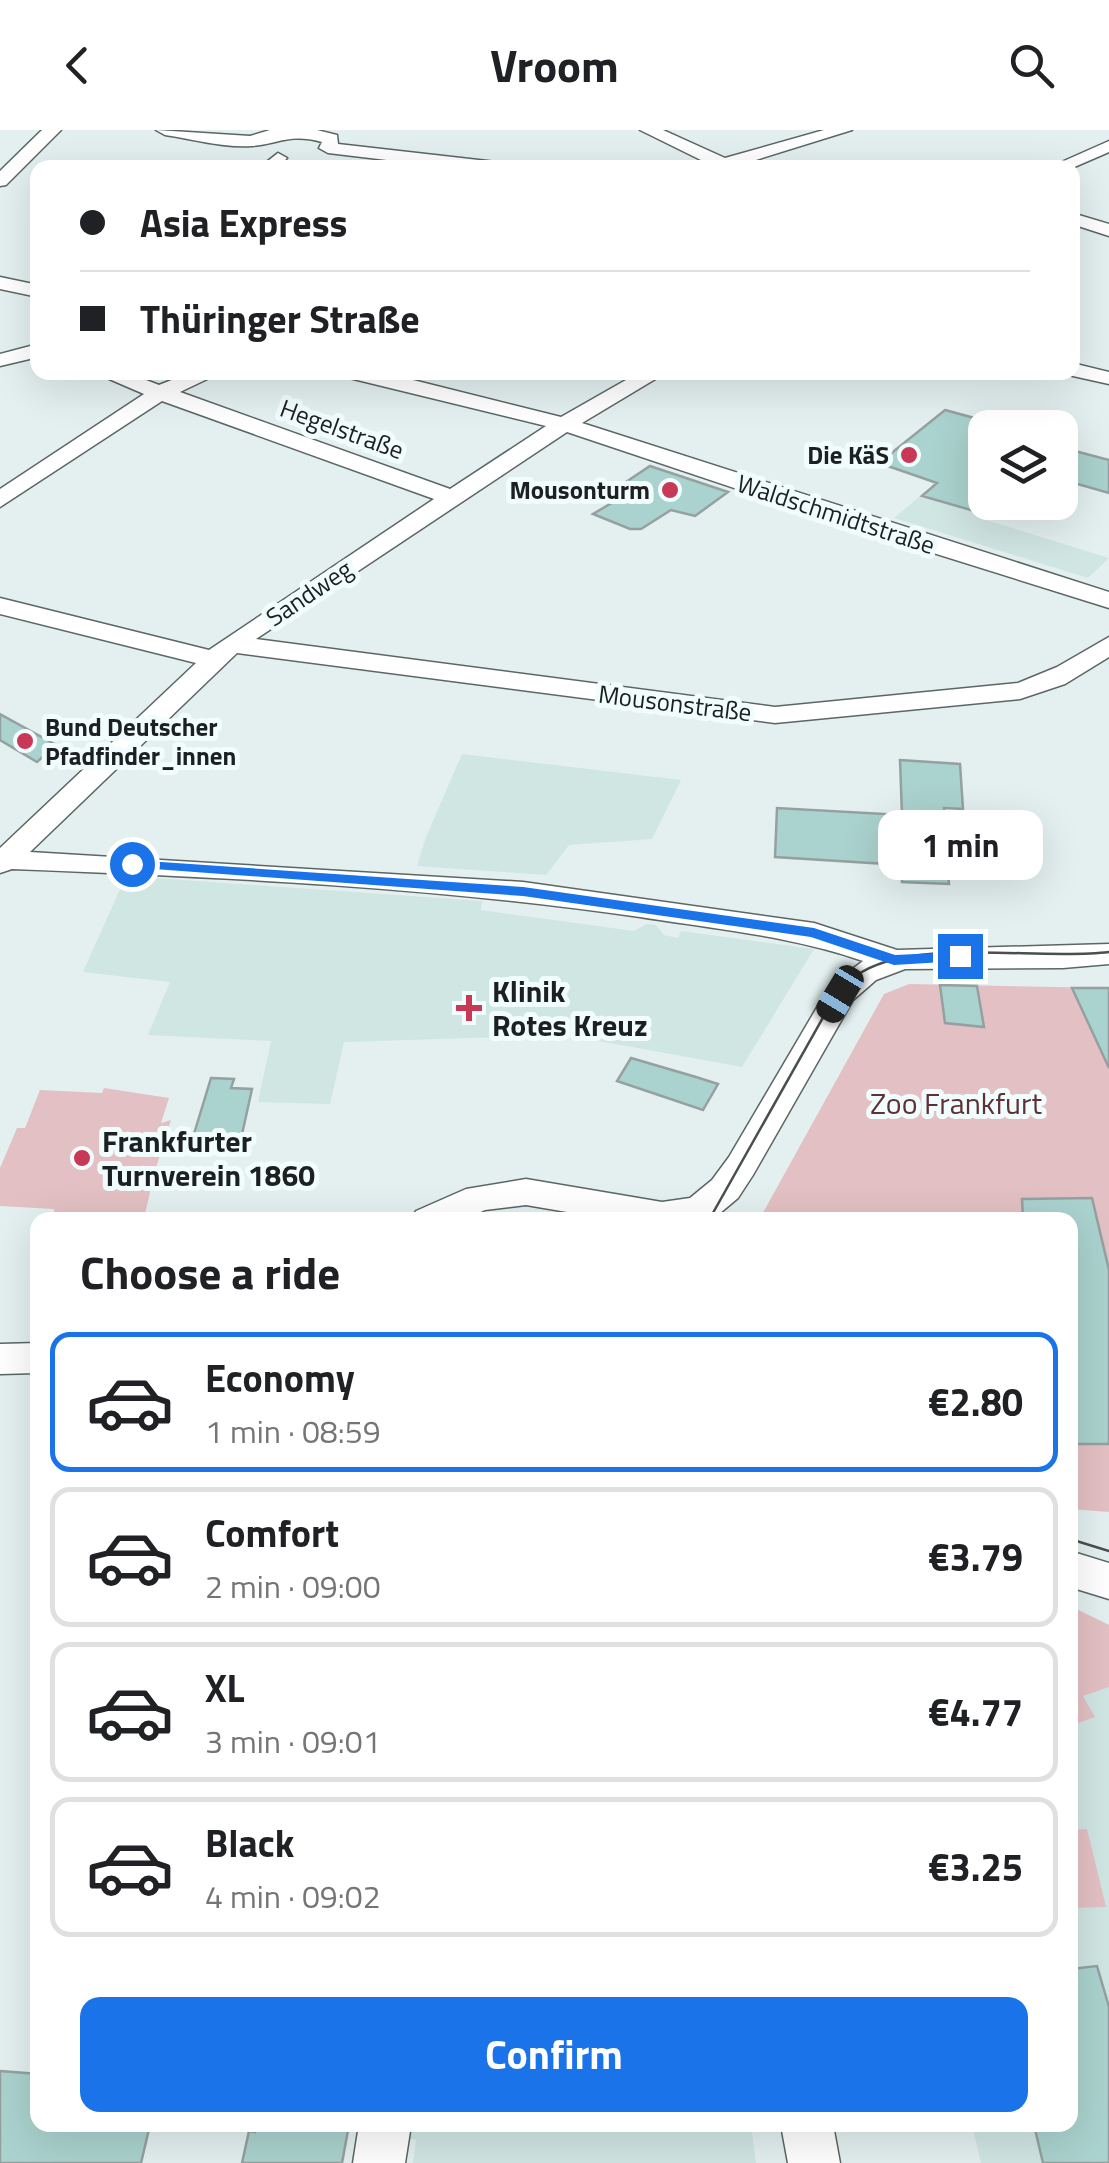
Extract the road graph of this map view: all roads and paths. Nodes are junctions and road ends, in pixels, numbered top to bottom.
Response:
1 (52, 130) edge
2 (166, 130) edge
3 (648, 130) edge
4 (309, 131) edge
5 (831, 131) edge
6 (358, 133) dead end
7 (252, 141) junction
8 (329, 144) junction
9 (1109, 146) edge
10 (268, 160) edge
11 (446, 160) edge
12 (706, 160) edge
13 (737, 160) edge
14 (1075, 160) edge
15 (6, 184) edge
16 (1080, 221) edge
17 (1109, 230) edge
18 (0, 283) edge
19 (30, 289) edge
20 (30, 352) edge
21 (0, 360) edge
22 (1080, 371) edge
23 (1109, 378) edge
24 (126, 380) edge
25 (191, 380) edge
26 (385, 380) edge
27 (643, 380) edge
28 (160, 392) junction
29 (564, 424) junction
30 (450, 497) junction
31 (0, 500) edge
32 (1109, 600) edge
33 (0, 606) edge
34 (1109, 645) edge
35 (222, 652) junction
36 (1, 862) edge
37 (1109, 954) edge
38 (894, 960) junction
39 (447, 1212) edge
40 (655, 1212) edge
41 (690, 1212) edge
42 (30, 1358) edge
43 (0, 1359) edge
44 (1078, 1571) edge
45 (1109, 1581) edge
46 (384, 2132) edge
47 (808, 2132) edge
48 (379, 2163) edge
49 (814, 2163) edge

1 - 15 street
2 - 7 street
3 - 12 street
4 - 7 street
4 - 8 street
5 - 13 street
6 - 8 street
7 - 10 street
8 - 11 street
9 - 14 street
16 - 17 street
18 - 19 street
20 - 21 street
22 - 23 street
24 - 28 street, Hegelstraße
25 - 28 street
26 - 29 street, Waldschmidtstraße
27 - 29 street, Sandweg
28 - 30 street, Hegelstraße
28 - 31 street
29 - 30 street, Sandweg
29 - 32 street, Waldschmidtstraße
30 - 35 street, Sandweg
33 - 35 street, Mousonstraße
34 - 35 street, Mousonstraße
35 - 36 street, Sandweg
36 - 38 street
37 - 38 street
38 - 41 street
39 - 40 street
42 - 43 street
44 - 45 street
46 - 48 street
47 - 49 street

